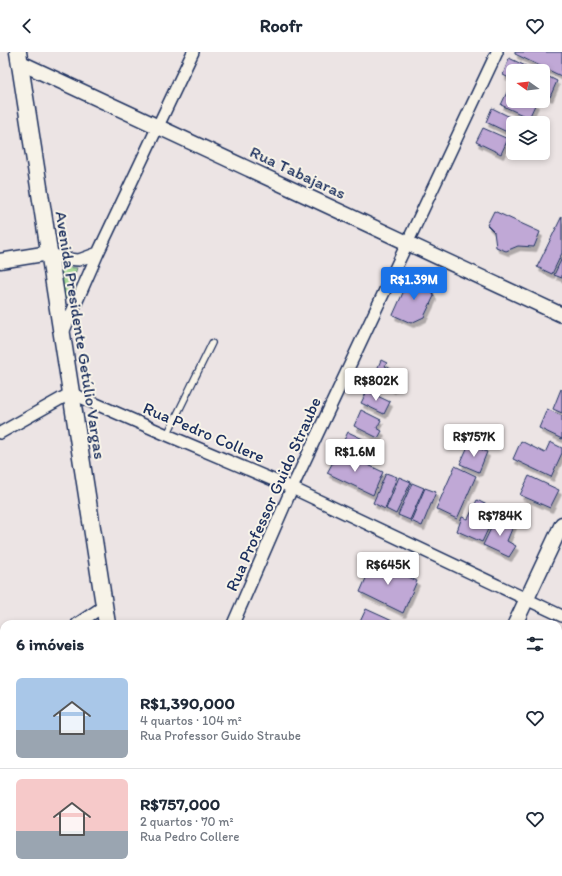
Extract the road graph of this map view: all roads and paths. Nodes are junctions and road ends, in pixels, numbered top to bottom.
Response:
1 (193, 52) edge
2 (497, 52) edge
3 (20, 55) edge
4 (158, 126) junction
5 (407, 243) junction
6 (49, 253) junction
7 (98, 253) junction
8 (0, 260) edge
9 (562, 315) edge
10 (62, 336) junction
11 (212, 343) dead end
12 (71, 393) junction
13 (0, 433) edge
14 (167, 435) junction
15 (292, 488) junction
16 (562, 524) edge
17 (527, 599) junction
18 (104, 606) junction
19 (562, 616) edge
20 (83, 620) edge
21 (106, 620) edge
22 (235, 620) edge
23 (517, 620) edge

1 - 4 street
2 - 5 street, Rua Professor Guido Straube
3 - 4 street, Rua Tabajaras
3 - 6 main road, Avenida Presidente Getúlio Vargas
4 - 5 street, Rua Tabajaras
4 - 7 street
5 - 9 street, Rua Tabajaras
5 - 15 street, Rua Professor Guido Straube
6 - 7 street
6 - 8 street
6 - 10 main road, Avenida Presidente Getúlio Vargas
7 - 10 street
10 - 12 main road, Avenida Presidente Getúlio Vargas
11 - 14 lane
12 - 13 street
12 - 14 street, Rua Pedro Collere
12 - 18 main road, Avenida Presidente Getúlio Vargas
14 - 15 street, Rua Pedro Collere
15 - 17 street, Rua Pedro Collere
15 - 22 street, Rua Professor Guido Straube
16 - 17 street
17 - 19 street, Rua Pedro Collere
17 - 23 street
18 - 20 street
18 - 21 main road, Avenida Presidente Getúlio Vargas

